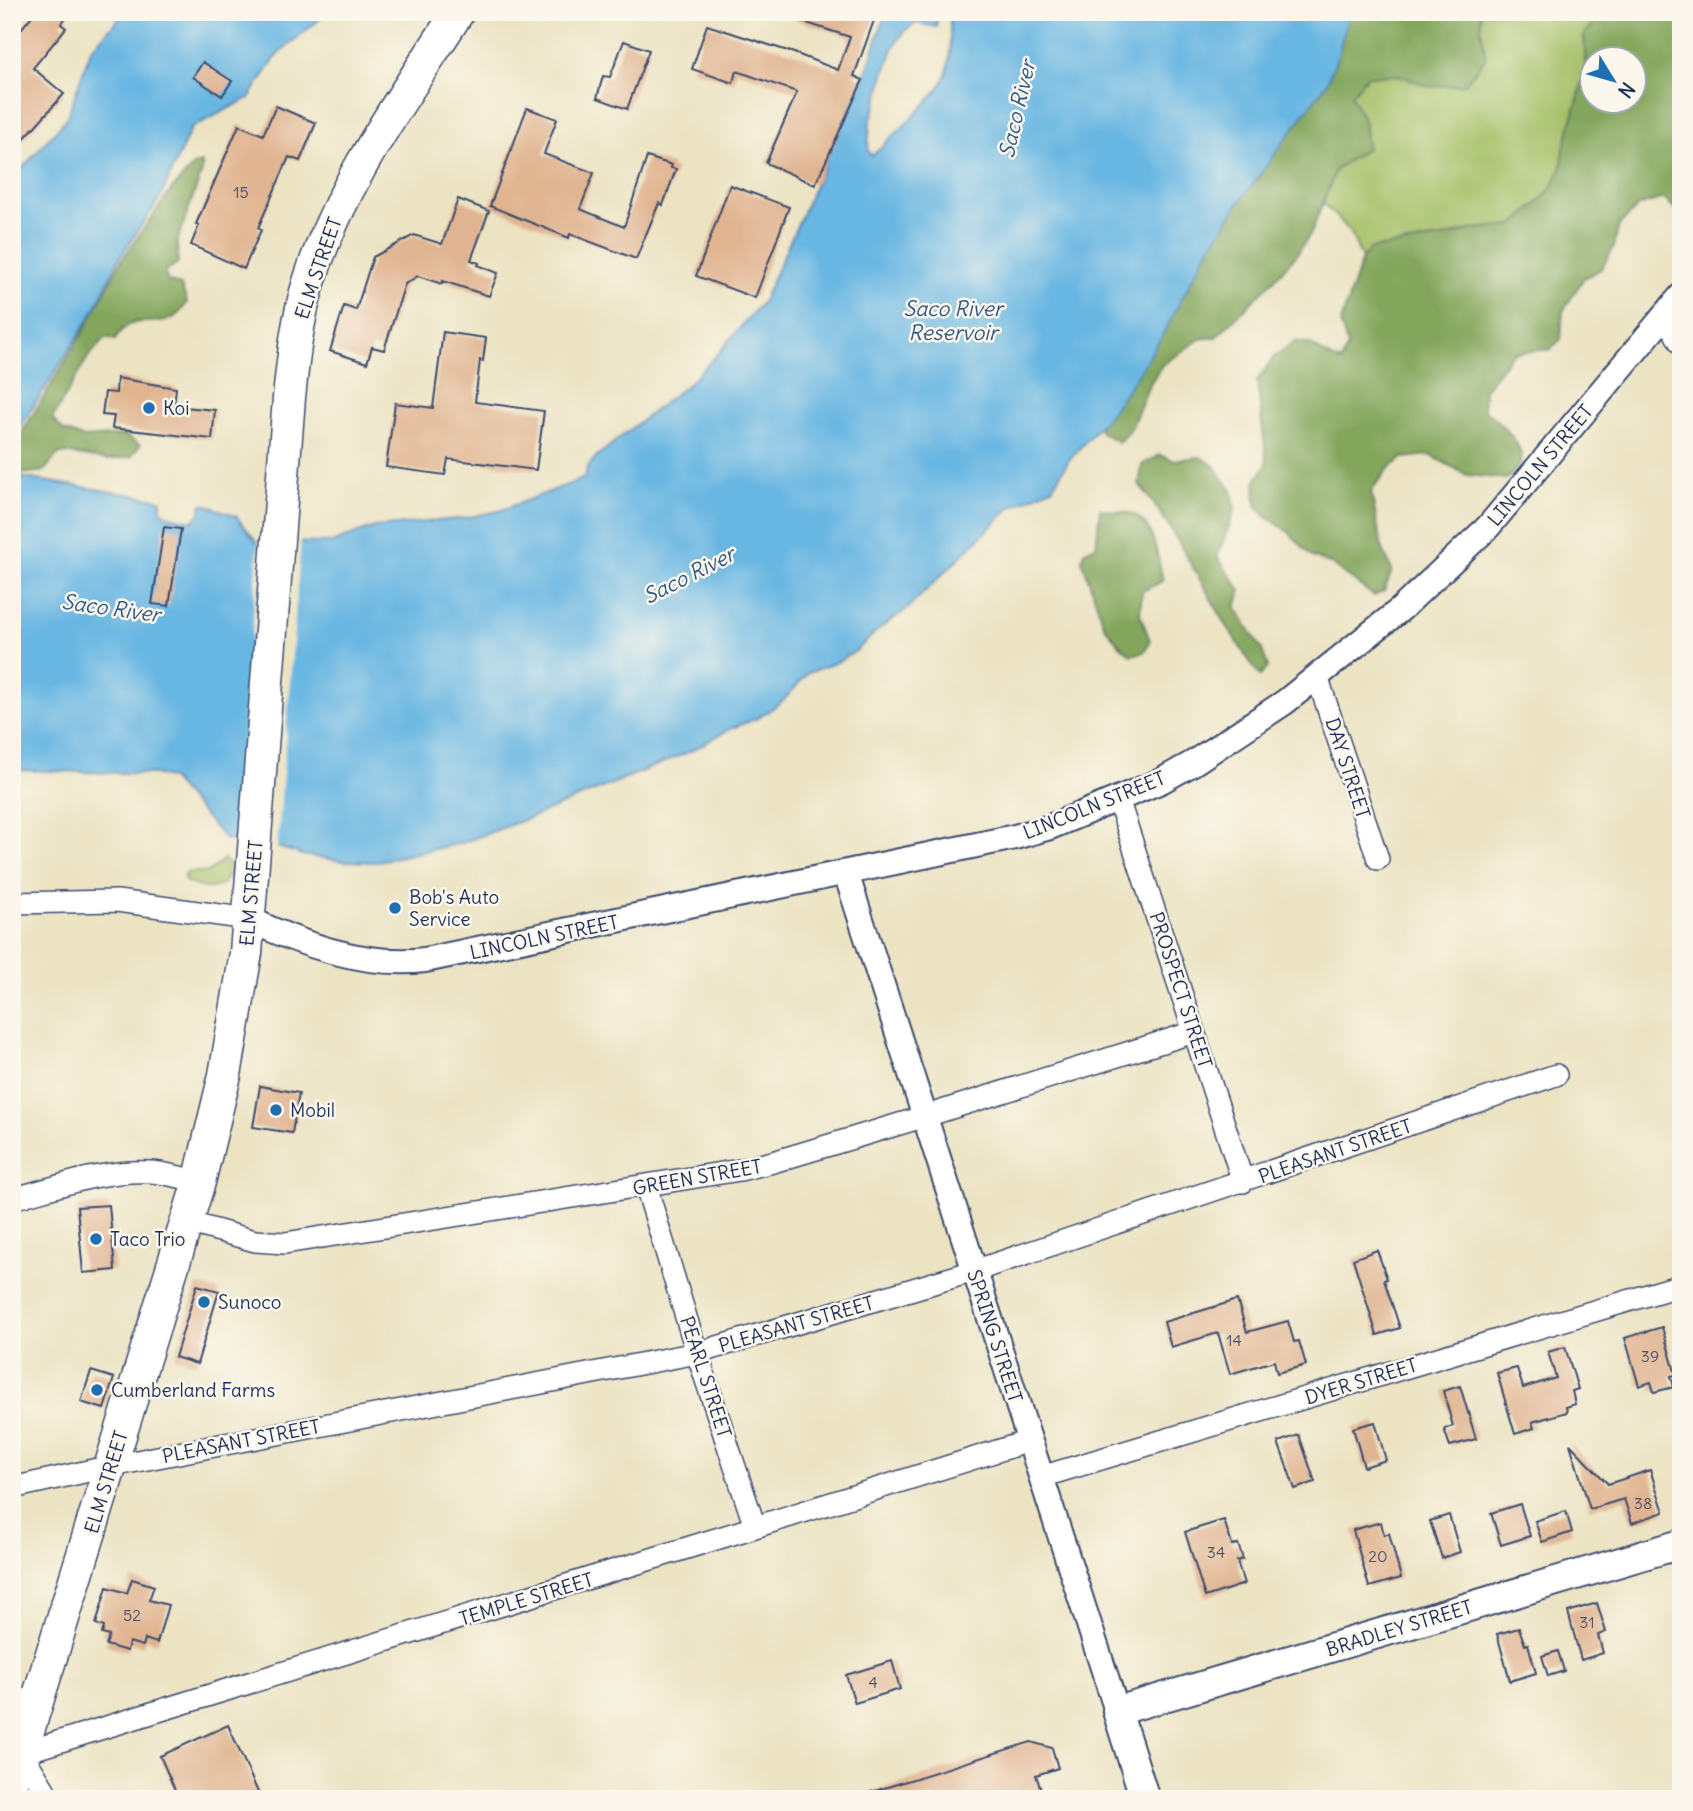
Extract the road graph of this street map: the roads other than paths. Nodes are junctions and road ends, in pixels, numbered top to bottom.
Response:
1 (458, 12) edge
2 (1681, 296) edge
3 (1663, 317) junction
4 (1681, 344) edge
5 (1317, 676) junction
6 (1118, 799) junction
7 (1378, 859) dead end
8 (846, 873) junction
9 (12, 903) edge
10 (249, 919) junction
11 (1194, 1032) junction
12 (1556, 1075) dead end
13 (926, 1116) junction
14 (199, 1182) junction
15 (1243, 1182) junction
16 (646, 1186) junction
17 (12, 1199) edge
18 (187, 1222) junction
19 (974, 1271) junction
20 (1681, 1285) edge
21 (697, 1353) junction
22 (1029, 1441) junction
23 (111, 1466) junction
24 (1041, 1477) junction
25 (12, 1488) edge
26 (755, 1527) junction
27 (1681, 1544) edge
28 (1118, 1711) junction
29 (15, 1762) edge
30 (50, 1799) edge
31 (1145, 1799) edge

1 - 10 main road, ELM STREET
2 - 3 street, LINCOLN STREET
3 - 4 street
3 - 5 street, LINCOLN STREET
5 - 6 street, LINCOLN STREET
5 - 7 street, DAY STREET
6 - 8 street, LINCOLN STREET
6 - 11 street, PROSPECT STREET
8 - 10 street, LINCOLN STREET
8 - 13 street, SPRING STREET
9 - 10 street
10 - 14 main road, ELM STREET
11 - 13 street, GREEN STREET
11 - 15 street, PROSPECT STREET
12 - 15 street, PLEASANT STREET
13 - 16 street, GREEN STREET
13 - 19 street, SPRING STREET
14 - 17 street
14 - 18 main road, ELM STREET
15 - 19 street, PLEASANT STREET
16 - 18 street, GREEN STREET
16 - 21 street, PEARL STREET
18 - 23 main road, ELM STREET
19 - 21 street, PLEASANT STREET
19 - 22 street, SPRING STREET
20 - 24 street, DYER STREET
21 - 23 street, PLEASANT STREET
21 - 26 street, PEARL STREET
22 - 24 street, SPRING STREET
22 - 26 street, TEMPLE STREET
23 - 25 street, PLEASANT STREET
23 - 29 main road, ELM STREET
24 - 28 street, SPRING STREET
26 - 29 street, TEMPLE STREET
27 - 28 main road, BRADLEY STREET
28 - 31 main road, SPRING STREET
29 - 30 street

